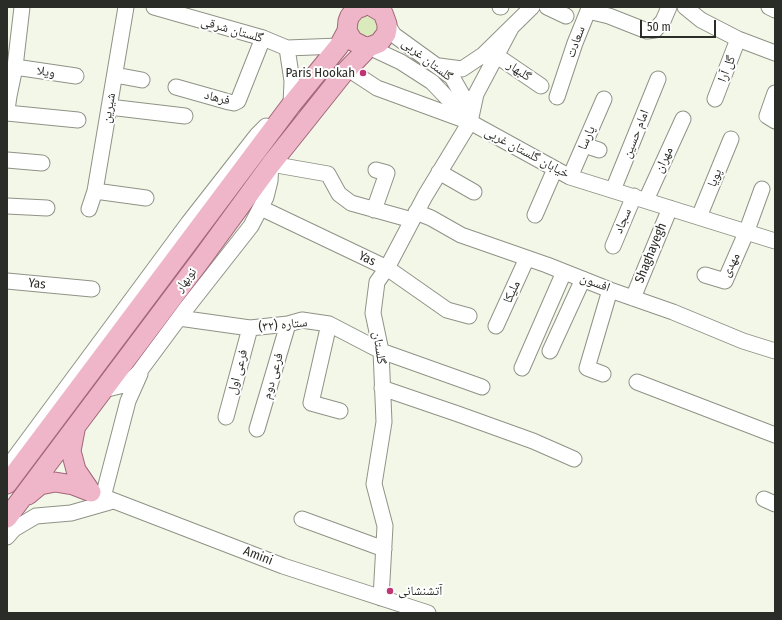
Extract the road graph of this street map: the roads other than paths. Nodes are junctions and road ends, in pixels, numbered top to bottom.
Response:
1 (22, 7) edge
2 (126, 7) edge
3 (154, 7) edge
4 (532, 7) edge
5 (547, 7) edge
6 (669, 7) edge
7 (685, 7) edge
8 (769, 7) edge
9 (775, 10) edge
10 (384, 14) edge
11 (566, 16) dead end
12 (348, 21) edge
13 (511, 28) junction
14 (263, 38) junction
15 (738, 39) junction
16 (369, 47) junction
17 (287, 48) junction
18 (12, 50) edge
19 (775, 53) edge
20 (497, 56) junction
21 (439, 66) junction
22 (15, 67) junction
23 (348, 70) junction
24 (115, 75) junction
25 (76, 76) dead end
26 (658, 79) dead end
27 (142, 80) dead end
28 (541, 86) dead end
29 (176, 87) dead end
30 (775, 92) edge
31 (556, 97) dead end
32 (604, 99) dead end
33 (715, 99) dead end
34 (7, 103) edge
35 (291, 105) junction
36 (108, 107) junction
37 (185, 116) dead end
38 (683, 119) dead end
39 (78, 120) dead end
40 (775, 121) edge
41 (470, 122) junction
42 (731, 139) dead end
43 (584, 145) junction
44 (599, 150) dead end
45 (7, 160) edge
46 (42, 163) dead end
47 (271, 164) junction
48 (555, 169) junction
49 (376, 170) dead end
50 (439, 172) junction
51 (570, 177) junction
52 (762, 189) dead end
53 (613, 190) junction
54 (95, 191) junction
55 (474, 192) dead end
56 (146, 198) dead end
57 (640, 198) junction
58 (7, 206) edge
59 (47, 208) dead end
60 (261, 208) junction
61 (670, 208) junction
62 (89, 209) dead end
63 (374, 210) junction
64 (535, 215) dead end
65 (414, 216) junction
66 (699, 217) junction
67 (746, 233) junction
68 (775, 241) edge
69 (613, 246) dead end
70 (527, 258) junction
71 (387, 268) junction
72 (564, 272) junction
73 (705, 275) dead end
74 (583, 279) junction
75 (7, 281) edge
76 (92, 289) dead end
77 (610, 290) junction
78 (633, 298) junction
79 (469, 316) dead end
80 (179, 318) junction
81 (288, 324) junction
82 (329, 324) junction
83 (496, 326) dead end
84 (250, 328) junction
85 (121, 332) junction
86 (136, 347) junction
87 (381, 351) junction
88 (550, 351) dead end
89 (775, 351) edge
90 (145, 364) junction
91 (522, 368) dead end
92 (603, 374) dead end
93 (637, 382) dead end
94 (482, 387) dead end
95 (382, 388) junction
96 (104, 390) junction
97 (62, 403) junction
98 (340, 411) dead end
99 (226, 417) dead end
100 (75, 428) junction
101 (257, 429) dead end
102 (775, 436) edge
103 (574, 459) dead end
104 (7, 480) edge
105 (102, 497) junction
106 (20, 500) junction
107 (7, 518) edge
108 (302, 519) dead end
109 (7, 537) edge
110 (384, 549) junction
111 (381, 598) junction
112 (428, 613) edge

1 - 18 street
2 - 24 street, شیرین
3 - 14 street, گلستان شرقی
4 - 13 street
5 - 11 street
6 - 31 street, سعادت
7 - 15 street
8 - 9 street
10 - 16 main road, نوبهار
10 - 21 street, گلستان غربی
12 - 16 main road
12 - 17 street, گلستان شرقی
12 - 35 main road, نوبهار
13 - 20 street, گلستان
13 - 21 street
14 - 17 street, گلستان شرقی
14 - 29 street, فرهاد
15 - 19 street
15 - 33 street, گل آرا
16 - 23 main road, نوبهار
16 - 41 street, خیابان گلستان غربی
17 - 35 street
18 - 22 street
20 - 28 street, گلبهار
20 - 41 street, گلستان
21 - 41 street, گلستان غربی
22 - 25 street, ویلا
22 - 34 street
23 - 41 street
23 - 47 main road, نوبهار
24 - 27 street
24 - 36 street, شیرین
26 - 53 street, امام حسین
30 - 40 street
32 - 43 street, پارسا
34 - 39 street
35 - 85 main road, نوبهار
35 - 97 street
36 - 37 street
36 - 54 street, شیرین
38 - 57 street, مهران
41 - 48 street, خیابان گلستان غربی
41 - 50 street, گلستان
42 - 66 street, پویا
43 - 44 street
43 - 51 street, پارسا
45 - 46 street
47 - 60 street
47 - 63 street, افسون
47 - 86 main road, نوبهار
48 - 51 street, خیابان گلستان غربی
48 - 64 street
49 - 63 street
50 - 55 street
50 - 65 street, گلستان
51 - 53 street, خیابان گلستان غربی
52 - 67 street
53 - 57 street, خیابان گلستان غربی
54 - 56 street
54 - 62 street, شیرین
57 - 61 street, خیابان گلستان غربی
57 - 69 street, سجاد
58 - 59 street
60 - 71 street, Yas
60 - 80 street
61 - 66 street, خیابان گلستان غربی
61 - 78 street, Shaghayegh
63 - 65 street, افسون
65 - 70 street, افسون
65 - 71 street, گلستان
66 - 67 street, خیابان گلستان غربی
67 - 68 street, خیابان گلستان غربی
67 - 73 street, مهدی
70 - 72 street, افسون
70 - 83 street, ملیکا
71 - 79 street, Yas
71 - 87 street, گلستان
72 - 74 street, افسون
72 - 91 street
74 - 77 street, افسون
74 - 88 street
75 - 76 street, Yas
77 - 78 street, افسون
77 - 92 street
78 - 89 street, افسون
80 - 84 street, ستاره (۳۲)
80 - 90 street
81 - 82 street, ستاره (۳۲)
81 - 84 street, ستاره (۳۲)
81 - 101 street, فرعی دوم
82 - 87 street, ستاره (۳۲)
82 - 98 street
84 - 99 street, فرعی اول
85 - 86 main road
85 - 97 main road, نوبهار
86 - 96 main road, نوبهار
87 - 94 street, ستاره (۳۲)
87 - 95 street, گلستان
90 - 96 street
90 - 105 street
93 - 102 street
95 - 103 street
95 - 110 street, گلستان
96 - 100 main road, نوبهار
97 - 104 main road, نوبهار
100 - 105 main road
100 - 106 main road, نوبهار
105 - 106 main road
105 - 109 street
105 - 111 street, Amini
106 - 107 main road, نوبهار
108 - 110 street
110 - 111 street, گلستان
111 - 112 street, Amini

